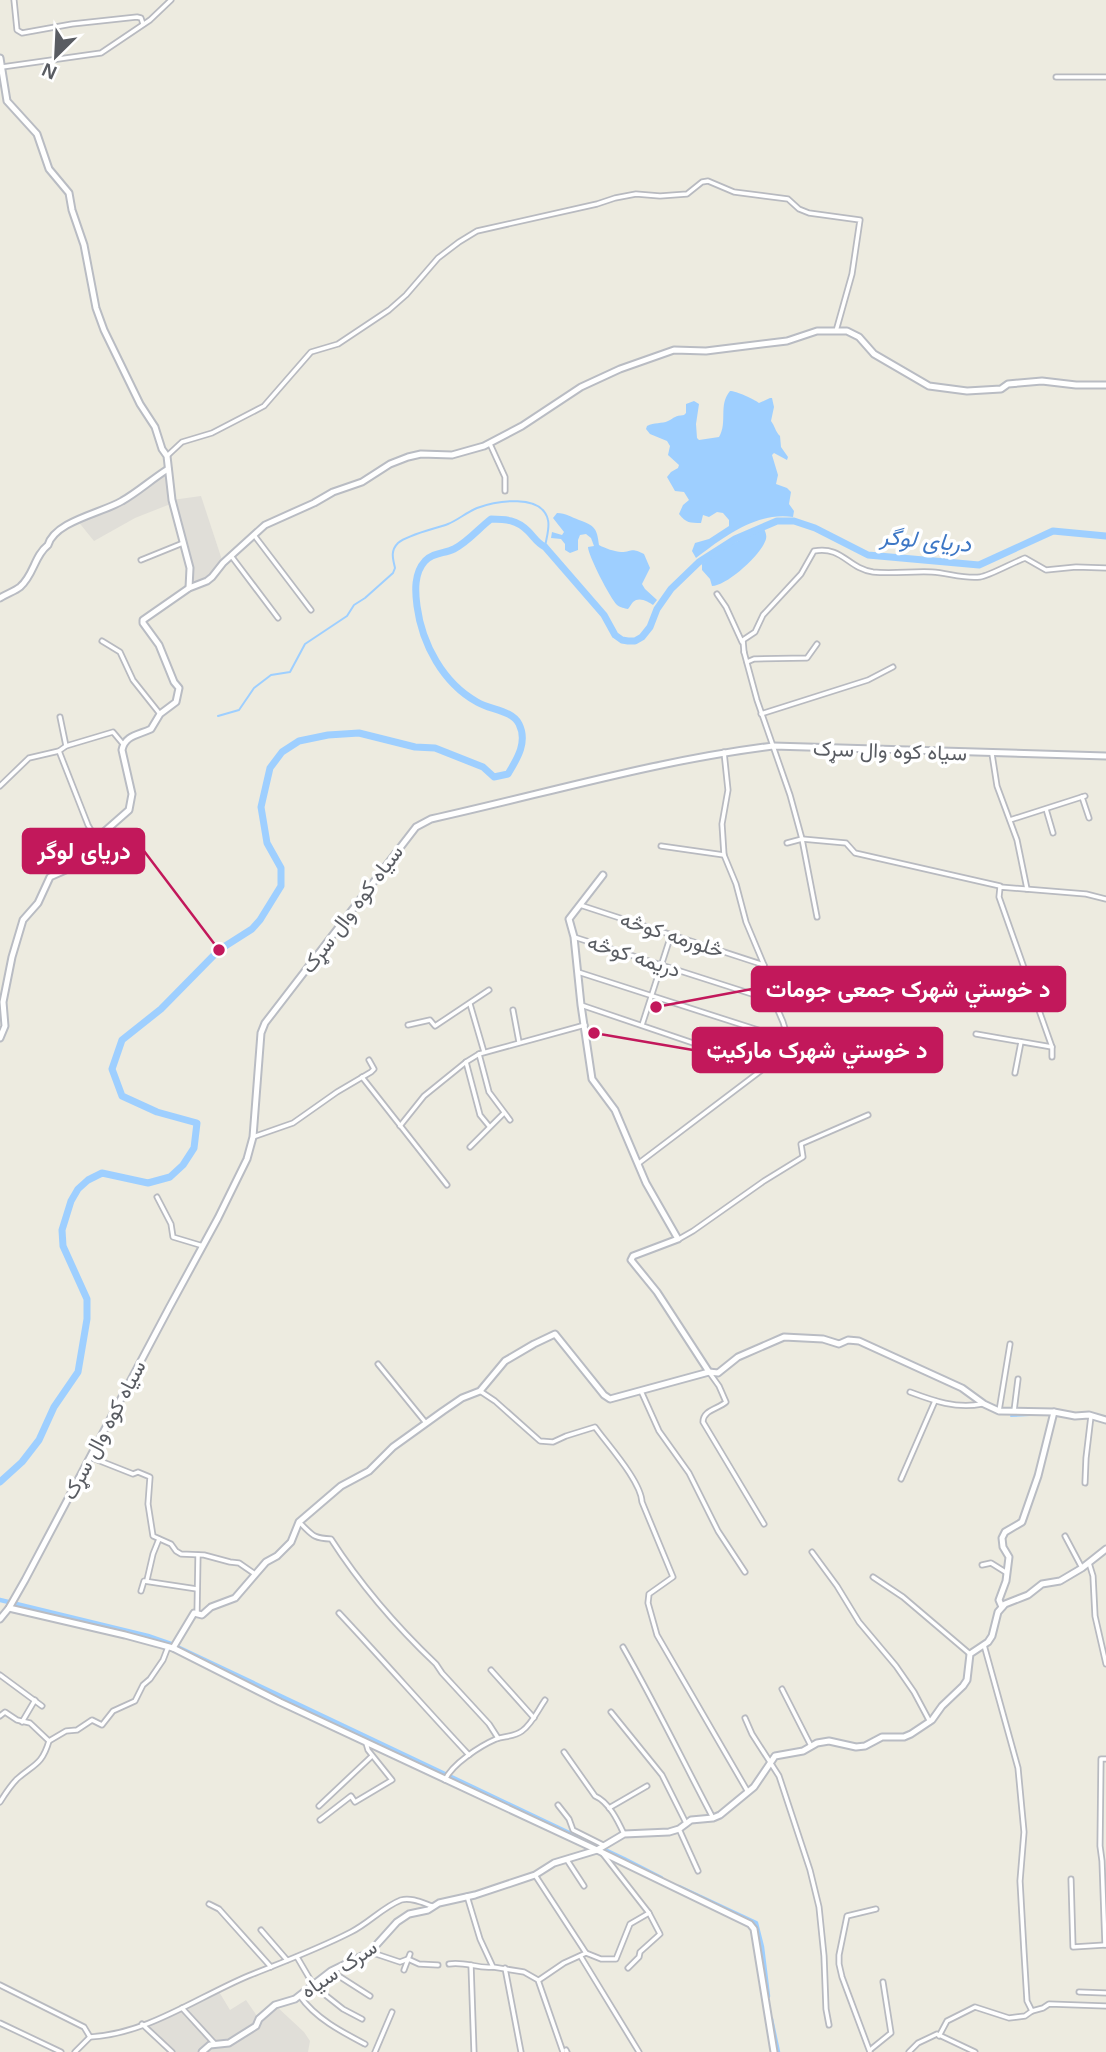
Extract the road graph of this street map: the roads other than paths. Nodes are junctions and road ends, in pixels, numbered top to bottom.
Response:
1 (14, 0) edge
2 (171, 0) edge
3 (143, 24) junction
4 (0, 58) edge
5 (2, 67) edge
6 (1056, 77) dead end
7 (1106, 77) edge
8 (3, 94) edge
9 (836, 331) junction
10 (1106, 385) edge
11 (490, 443) junction
12 (167, 456) junction
13 (168, 469) junction
14 (505, 491) dead end
15 (254, 535) junction
16 (183, 543) junction
17 (232, 557) junction
18 (141, 560) dead end
19 (1106, 568) edge
20 (189, 588) junction
21 (717, 594) dead end
22 (0, 598) edge
23 (311, 610) dead end
24 (278, 618) dead end
25 (102, 641) dead end
26 (817, 644) dead end
27 (744, 652) junction
28 (747, 663) junction
29 (893, 667) dead end
30 (160, 714) junction
31 (761, 714) junction
32 (60, 717) dead end
33 (123, 744) junction
34 (66, 746) junction
35 (773, 746) junction
36 (59, 751) junction
37 (724, 752) junction
38 (992, 754) junction
39 (1106, 756) edge
40 (0, 786) edge
41 (1046, 809) junction
42 (1089, 818) dead end
43 (1010, 820) junction
44 (1053, 833) dead end
45 (96, 839) junction
46 (802, 839) junction
47 (787, 843) dead end
48 (661, 846) dead end
49 (723, 855) junction
50 (603, 875) dead end
51 (1000, 887) junction
52 (1027, 889) junction
53 (1106, 899) edge
54 (580, 905) junction
55 (817, 917) dead end
56 (671, 935) junction
57 (574, 937) junction
58 (662, 965) junction
59 (764, 965) junction
60 (578, 972) junction
61 (489, 990) dead end
62 (652, 995) junction
63 (774, 1001) junction
64 (470, 1004) junction
65 (581, 1005) junction
66 (513, 1010) dead end
67 (408, 1025) dead end
68 (585, 1025) junction
69 (642, 1025) junction
70 (976, 1034) dead end
71 (0, 1038) edge
72 (789, 1041) junction
73 (519, 1042) junction
74 (1021, 1042) junction
75 (1052, 1047) junction
76 (481, 1053) junction
77 (1052, 1057) dead end
78 (369, 1060) dead end
79 (466, 1062) junction
80 (767, 1068) junction
81 (1015, 1073) dead end
82 (362, 1077) junction
83 (504, 1113) junction
84 (868, 1115) dead end
85 (510, 1121) dead end
86 (400, 1126) junction
87 (489, 1126) junction
88 (253, 1136) junction
89 (470, 1147) dead end
90 (639, 1164) junction
91 (447, 1185) dead end
92 (157, 1197) dead end
93 (678, 1239) junction
94 (203, 1246) junction
95 (1010, 1344) dead end
96 (378, 1364) dead end
97 (709, 1373) junction
98 (1018, 1379) dead end
99 (480, 1391) junction
100 (641, 1391) junction
101 (910, 1392) dead end
102 (935, 1401) junction
103 (984, 1404) junction
104 (999, 1411) junction
105 (1014, 1413) junction
106 (1053, 1414) junction
107 (1091, 1416) junction
108 (1106, 1420) edge
109 (426, 1423) junction
110 (90, 1457) junction
111 (901, 1479) dead end
112 (1085, 1483) dead end
113 (299, 1522) junction
114 (764, 1524) dead end
115 (1065, 1536) dead end
116 (159, 1539) junction
117 (1105, 1550) edge
118 (812, 1552) dead end
119 (198, 1555) junction
120 (1088, 1562) junction
121 (982, 1565) dead end
122 (1082, 1569) junction
123 (745, 1572) dead end
124 (1007, 1573) junction
125 (255, 1574) junction
126 (873, 1577) dead end
127 (147, 1581) junction
128 (197, 1589) junction
129 (141, 1591) dead end
130 (10, 1605) junction
131 (1002, 1607) junction
132 (339, 1613) dead end
133 (197, 1614) junction
134 (0, 1619) edge
135 (984, 1645) junction
136 (172, 1646) junction
137 (623, 1647) dead end
138 (970, 1654) junction
139 (1106, 1664) edge
140 (491, 1670) dead end
141 (0, 1675) edge
142 (782, 1689) dead end
143 (35, 1700) junction
144 (545, 1700) dead end
145 (42, 1706) dead end
146 (611, 1712) dead end
147 (0, 1716) edge
148 (534, 1718) junction
149 (745, 1718) dead end
150 (22, 1722) junction
151 (930, 1722) junction
152 (498, 1738) junction
153 (49, 1741) junction
154 (365, 1742) junction
155 (812, 1746) junction
156 (565, 1752) dead end
157 (469, 1755) junction
158 (372, 1756) junction
159 (1106, 1759) edge
160 (770, 1762) junction
161 (446, 1778) junction
162 (647, 1786) dead end
163 (748, 1792) junction
164 (0, 1802) edge
165 (558, 1805) dead end
166 (319, 1806) dead end
167 (609, 1808) junction
168 (713, 1818) junction
169 (320, 1819) dead end
170 (686, 1823) junction
171 (679, 1829) junction
172 (624, 1834) junction
173 (600, 1848) junction
174 (566, 1858) junction
175 (698, 1871) dead end
176 (535, 1875) junction
177 (1071, 1879) dead end
178 (584, 1886) dead end
179 (467, 1896) junction
180 (209, 1904) dead end
181 (432, 1906) junction
182 (876, 1909) dead end
183 (649, 1913) junction
184 (261, 1930) dead end
185 (1105, 1945) edge
186 (370, 1952) junction
187 (586, 1953) junction
188 (409, 1956) junction
189 (298, 1957) junction
190 (581, 1957) junction
191 (287, 1961) junction
192 (449, 1964) dead end
193 (438, 1965) dead end
194 (471, 1965) junction
195 (271, 1967) junction
196 (493, 1967) junction
197 (505, 1968) junction
198 (628, 1968) dead end
199 (404, 1970) dead end
200 (331, 1971) junction
201 (538, 1980) junction
202 (883, 1982) dead end
203 (0, 1985) edge
204 (314, 1986) junction
205 (1079, 1992) dead end
206 (1106, 1993) edge
207 (300, 1996) junction
208 (370, 1996) dead end
209 (1106, 2006) edge
210 (182, 2008) junction
211 (1032, 2011) junction
212 (392, 2012) dead end
213 (362, 2020) dead end
214 (0, 2023) edge
215 (142, 2024) junction
216 (829, 2025) dead end
217 (939, 2036) junction
218 (90, 2037) junction
219 (215, 2044) junction
220 (365, 2044) dead end
221 (870, 2051) edge
222 (61, 2052) edge
223 (75, 2052) edge
224 (172, 2052) edge
225 (202, 2052) edge
226 (375, 2052) edge
227 (474, 2052) edge
228 (521, 2052) edge
229 (565, 2052) edge
230 (639, 2052) edge
231 (774, 2052) edge
232 (909, 2052) edge
233 (975, 2052) edge

1 - 3 street
2 - 3 street
3 - 5 street
4 - 5 street
5 - 8 street
6 - 7 street
8 - 12 street
9 - 10 street
9 - 11 street
9 - 12 street
11 - 14 street
11 - 15 street
12 - 13 street
13 - 16 street
13 - 22 street
15 - 17 street
15 - 23 street
16 - 18 street
16 - 20 street
17 - 20 street
17 - 24 street
19 - 27 street
20 - 30 street
21 - 27 street
25 - 30 street
26 - 28 street
27 - 28 street
28 - 31 street
29 - 31 street
30 - 33 street
31 - 35 street
32 - 34 street
33 - 34 street
33 - 45 street
34 - 36 street
35 - 37 street, سیاه کوه وال سړک
35 - 38 street, سیاه کوه وال سړک
35 - 46 street
36 - 40 street
36 - 45 street
37 - 49 street
37 - 88 street, سیاه کوه وال سړک
38 - 39 street, سیاه کوه وال سړک
38 - 43 street
41 - 42 street
41 - 43 street
41 - 44 street
43 - 52 street
45 - 71 street
46 - 47 street
46 - 51 street
46 - 55 street
48 - 49 street
49 - 59 street
50 - 54 street
51 - 52 street
51 - 75 street
52 - 53 street
54 - 56 street, څلورمه کوڅه
54 - 57 street
56 - 58 street
56 - 59 street, څلورمه کوڅه
57 - 58 street, دریمه کوڅه
57 - 60 street
58 - 62 street
58 - 63 street, دریمه کوڅه
59 - 63 street
60 - 62 street
60 - 65 street
61 - 64 street
62 - 69 street
62 - 72 street
63 - 72 street
64 - 67 street
64 - 76 street
65 - 68 street
65 - 69 street
66 - 73 street
68 - 73 street
68 - 90 street
69 - 80 street
70 - 74 street
72 - 80 street
73 - 76 street
74 - 75 street
74 - 81 street
75 - 77 street
76 - 79 street
76 - 83 street
78 - 82 street
79 - 86 street
79 - 87 street
80 - 90 street
82 - 86 street
82 - 88 street
83 - 85 street
83 - 87 street
84 - 93 street
86 - 91 street
87 - 89 street
88 - 94 street, سیاه کوه وال سړک
90 - 93 street
92 - 94 street
93 - 97 street
94 - 110 street, سیاه کوه وال سړک
95 - 104 street
96 - 109 street
97 - 100 street
97 - 103 street
97 - 114 street
98 - 105 street
99 - 100 street
99 - 109 street
99 - 163 street
100 - 123 street
101 - 102 street
102 - 103 street
102 - 111 street
103 - 104 street
104 - 105 street
105 - 106 street
106 - 107 street
106 - 124 street
107 - 108 street
107 - 112 street
109 - 113 street
110 - 116 street
110 - 130 street, سیاه کوه وال سړک
113 - 125 street
113 - 152 street
115 - 122 street
116 - 119 street
116 - 127 street
117 - 120 street
118 - 151 street
119 - 125 street
119 - 128 street
120 - 122 street
120 - 139 street
121 - 124 street
122 - 131 street
124 - 131 street
125 - 133 street
126 - 138 street
127 - 128 street
127 - 129 street
128 - 133 street
130 - 134 street, سیاه کوه وال سړک
130 - 136 street
131 - 135 street
132 - 157 street
133 - 136 street
135 - 138 street
135 - 211 street
136 - 153 street
136 - 154 street
137 - 168 street
138 - 151 street
140 - 148 street
141 - 143 street
142 - 155 street
143 - 145 street
143 - 150 street
144 - 148 street
146 - 170 street
147 - 150 street
148 - 152 street
149 - 160 street
150 - 153 street
151 - 155 street
152 - 157 street
153 - 164 street
154 - 158 street
154 - 161 street
155 - 160 street
156 - 167 street
157 - 161 street
158 - 166 street
158 - 169 street
159 - 185 street
160 - 163 street
160 - 216 street
161 - 173 street
162 - 167 street
163 - 168 street
165 - 173 street
167 - 172 street
168 - 170 street
170 - 171 street
171 - 172 street
171 - 175 street
172 - 173 street, سرک سیاه
173 - 174 street, سرک سیاه
173 - 183 street
173 - 231 street
174 - 176 street, سرک سیاه
174 - 178 street
176 - 179 street, سرک سیاه
176 - 187 street
177 - 185 street
179 - 181 street, سرک سیاه
179 - 196 street
180 - 195 street
181 - 186 street, سرک سیاه
181 - 189 street
182 - 221 street
183 - 187 street
183 - 198 street
184 - 191 street
186 - 188 street
186 - 200 street, سرک سیاه
187 - 190 street
188 - 193 street
188 - 199 street
189 - 191 street
189 - 204 street
190 - 201 street
190 - 230 street
191 - 195 street
192 - 194 street
194 - 196 street
194 - 227 street
195 - 210 street
196 - 197 street
197 - 201 street
197 - 228 street
200 - 204 street, سرک سیاه
200 - 208 street
201 - 229 street
202 - 221 street
203 - 218 street
204 - 207 street, سرک سیاه
204 - 213 street
205 - 206 street
207 - 219 street, سرک سیاه
207 - 220 street
209 - 211 street
210 - 215 street
210 - 219 street
211 - 217 street
212 - 226 street
214 - 222 street
215 - 218 street
215 - 224 street
217 - 232 street
217 - 233 street
218 - 223 street
219 - 225 street, سرک سیاه

